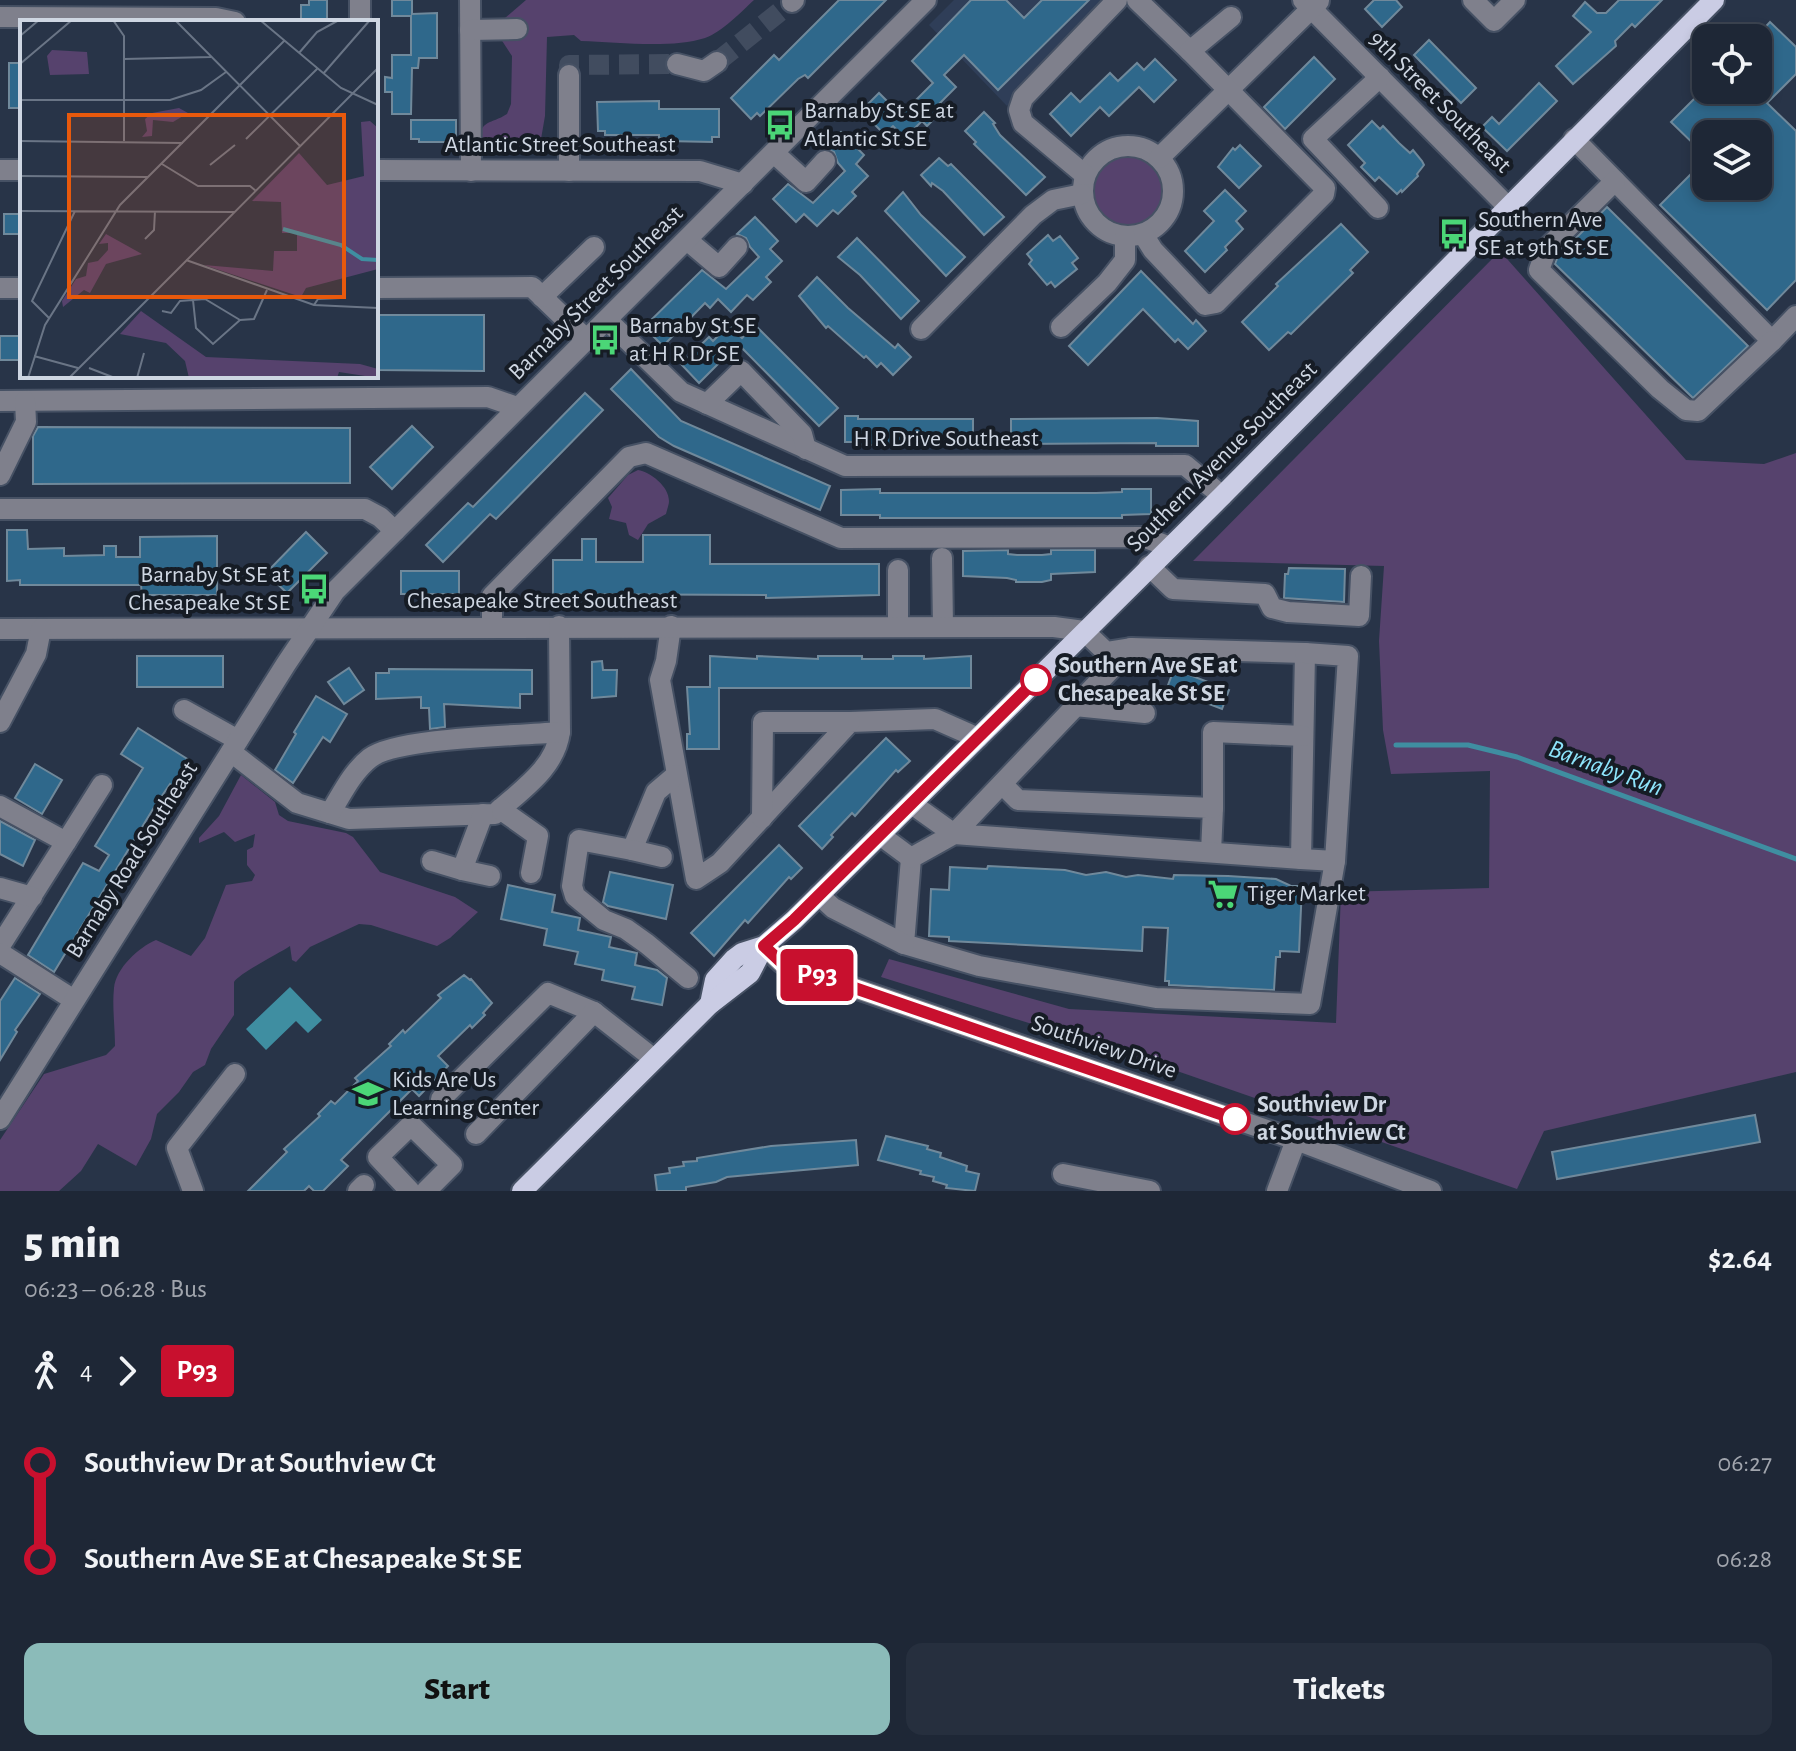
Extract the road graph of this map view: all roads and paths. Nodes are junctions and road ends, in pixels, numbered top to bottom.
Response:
1 (470, 0) edge
2 (926, 0) edge
3 (1117, 0) edge
4 (1137, 0) edge
5 (1473, 0) edge
6 (1515, 0) edge
7 (1714, 0) edge
8 (1312, 3) edge
9 (50, 13) edge
10 (0, 17) edge
11 (1231, 17) dead end
12 (226, 20) edge
13 (517, 29) dead end
14 (470, 30) junction
15 (1190, 51) junction
16 (717, 62) tunnel mouth
17 (677, 64) tunnel mouth
18 (569, 75) dead end
19 (1380, 77) junction
20 (1228, 90) junction
21 (1574, 139) junction
22 (774, 153) junction
23 (1159, 158) junction
24 (825, 161) dead end
25 (378, 170) edge
26 (471, 171) junction
27 (569, 171) junction
28 (1615, 181) junction
29 (743, 184) junction
30 (1083, 185) junction
31 (1507, 206) junction
32 (1378, 208) dead end
33 (1134, 235) junction
34 (687, 240) junction
35 (594, 247) dead end
36 (737, 247) dead end
37 (378, 288) edge
38 (542, 297) junction
39 (1796, 316) edge
40 (607, 320) junction
41 (1061, 327) dead end
42 (921, 329) dead end
43 (587, 340) junction
44 (1772, 341) junction
45 (0, 401) edge
46 (25, 401) junction
47 (707, 404) junction
48 (517, 407) junction
49 (806, 449) junction
50 (0, 475) edge
51 (1222, 496) junction
52 (0, 509) edge
53 (395, 531) junction
54 (1170, 547) junction
55 (942, 558) dead end
56 (1149, 566) junction
57 (898, 570) dead end
58 (1361, 576) dead end
59 (559, 626) junction
60 (671, 626) junction
61 (492, 627) junction
62 (898, 627) junction
63 (943, 627) junction
64 (0, 629) edge
65 (41, 629) junction
66 (309, 630) junction
67 (1084, 631) junction
68 (1131, 648) junction
69 (1305, 653) junction
70 (1075, 706) junction
71 (184, 710) dead end
72 (1145, 713) dead end
73 (0, 722) edge
74 (850, 722) junction
75 (560, 732) junction
76 (1303, 736) junction
77 (978, 738) junction
78 (235, 746) junction
79 (676, 775) junction
80 (1002, 784) junction
81 (102, 785) dead end
82 (912, 804) junction
83 (0, 806) edge
84 (1213, 808) junction
85 (493, 812) junction
86 (330, 813) junction
87 (762, 818) junction
88 (954, 834) junction
89 (880, 835) junction
90 (66, 842) junction
91 (632, 850) junction
92 (1211, 852) junction
93 (662, 857) dead end
94 (911, 858) junction
95 (1301, 859) junction
96 (432, 861) dead end
97 (1335, 861) junction
98 (462, 870) junction
99 (531, 873) dead end
100 (490, 876) dead end
101 (0, 888) edge
102 (819, 895) junction
103 (32, 897) junction
104 (904, 944) junction
105 (0, 946) edge
106 (764, 946) junction
107 (0, 953) edge
108 (688, 978) dead end
109 (74, 1000) junction
110 (594, 1012) junction
111 (654, 1059) junction
112 (235, 1074) dead end
113 (441, 1099) dead end
114 (0, 1119) edge
115 (476, 1134) dead end
116 (1296, 1140) junction
117 (1063, 1174) dead end
118 (436, 1188) edge
119 (193, 1191) edge
120 (410, 1191) edge
121 (522, 1191) edge
122 (1150, 1191) edge
123 (1277, 1191) edge
124 (1431, 1191) edge

1 - 14 street
2 - 22 street, Barnaby Street Southeast
3 - 30 street
4 - 15 street
5 - 6 street
7 - 21 main road, Southern Avenue Southeast
8 - 19 street, 9th Street Southeast
8 - 20 street
9 - 10 street
9 - 12 street
11 - 15 street
13 - 14 street
14 - 26 street
15 - 20 street
16 - 17 street
18 - 27 street
19 - 31 street, 9th Street Southeast
19 - 32 street
20 - 23 street
20 - 33 street
21 - 28 street
21 - 31 main road, Southern Avenue Southeast
22 - 24 street
22 - 29 street, Barnaby Street Southeast
23 - 30 street
23 - 33 street
25 - 26 street, Atlantic Street Southeast
26 - 27 street, Atlantic Street Southeast
27 - 29 street, Atlantic Street Southeast
28 - 44 street
28 - 44 street
29 - 34 street, Barnaby Street Southeast
30 - 33 street
30 - 42 street
31 - 51 main road, Southern Avenue Southeast
33 - 41 street
34 - 36 street
34 - 40 street, Barnaby Street Southeast
35 - 38 street
37 - 38 street
38 - 43 street
39 - 44 street
40 - 43 street, Barnaby Street Southeast
40 - 47 street, H R Drive Southeast
43 - 48 street, Barnaby Street Southeast
45 - 46 street
46 - 48 street
46 - 50 street
47 - 49 street, H R Drive Southeast
47 - 49 street
48 - 53 street, Barnaby Street Southeast
49 - 51 street, H R Drive Southeast
51 - 54 main road, Southern Avenue Southeast
52 - 53 street
53 - 66 street, Barnaby Street Southeast
54 - 56 main road, Southern Avenue Southeast
54 - 61 street
55 - 63 street
56 - 58 street
56 - 67 main road, Southern Avenue Southeast
57 - 62 street
59 - 60 street, Chesapeake Street Southeast
59 - 61 street, Chesapeake Street Southeast
59 - 75 street
60 - 62 street, Chesapeake Street Southeast
60 - 79 street
61 - 66 street, Chesapeake Street Southeast
62 - 63 street, Chesapeake Street Southeast
63 - 67 street, Chesapeake Street Southeast
64 - 65 street, Chesapeake Street Southeast
65 - 66 street, Chesapeake Street Southeast
65 - 73 street
66 - 78 street, Barnaby Road Southeast
67 - 68 street
67 - 77 main road, Southern Avenue Southeast
68 - 69 street
68 - 70 street
69 - 76 street
69 - 97 street
70 - 72 street
70 - 80 street
71 - 78 street
74 - 77 street
74 - 87 street
74 - 87 street
75 - 85 street
75 - 86 street
76 - 84 street
76 - 95 street
77 - 82 main road, Southern Avenue Southeast
78 - 86 street
78 - 109 street, Barnaby Road Southeast
79 - 87 street
79 - 91 street
80 - 84 street
80 - 88 street
81 - 90 street
82 - 88 street
82 - 89 main road, Southern Avenue Southeast
83 - 90 street
84 - 92 street
85 - 86 street
85 - 98 street
85 - 99 street
88 - 92 street
88 - 94 street
89 - 94 street
89 - 102 main road, Southern Avenue Southeast
90 - 103 street
91 - 93 street
91 - 108 street
92 - 95 street
94 - 104 street
95 - 97 street
96 - 98 street
97 - 104 street
98 - 100 street
101 - 103 street
102 - 104 street
102 - 106 main road, Southern Avenue Southeast
103 - 105 street
106 - 111 main road, Southern Avenue Southeast
106 - 116 street, Southview Drive
107 - 109 street
109 - 114 street, Barnaby Road Southeast
110 - 111 street
110 - 113 street
110 - 115 street
111 - 121 main road, Southern Avenue Southeast
112 - 119 street
116 - 123 street
116 - 124 street, Southview Drive
117 - 122 street
118 - 120 street

